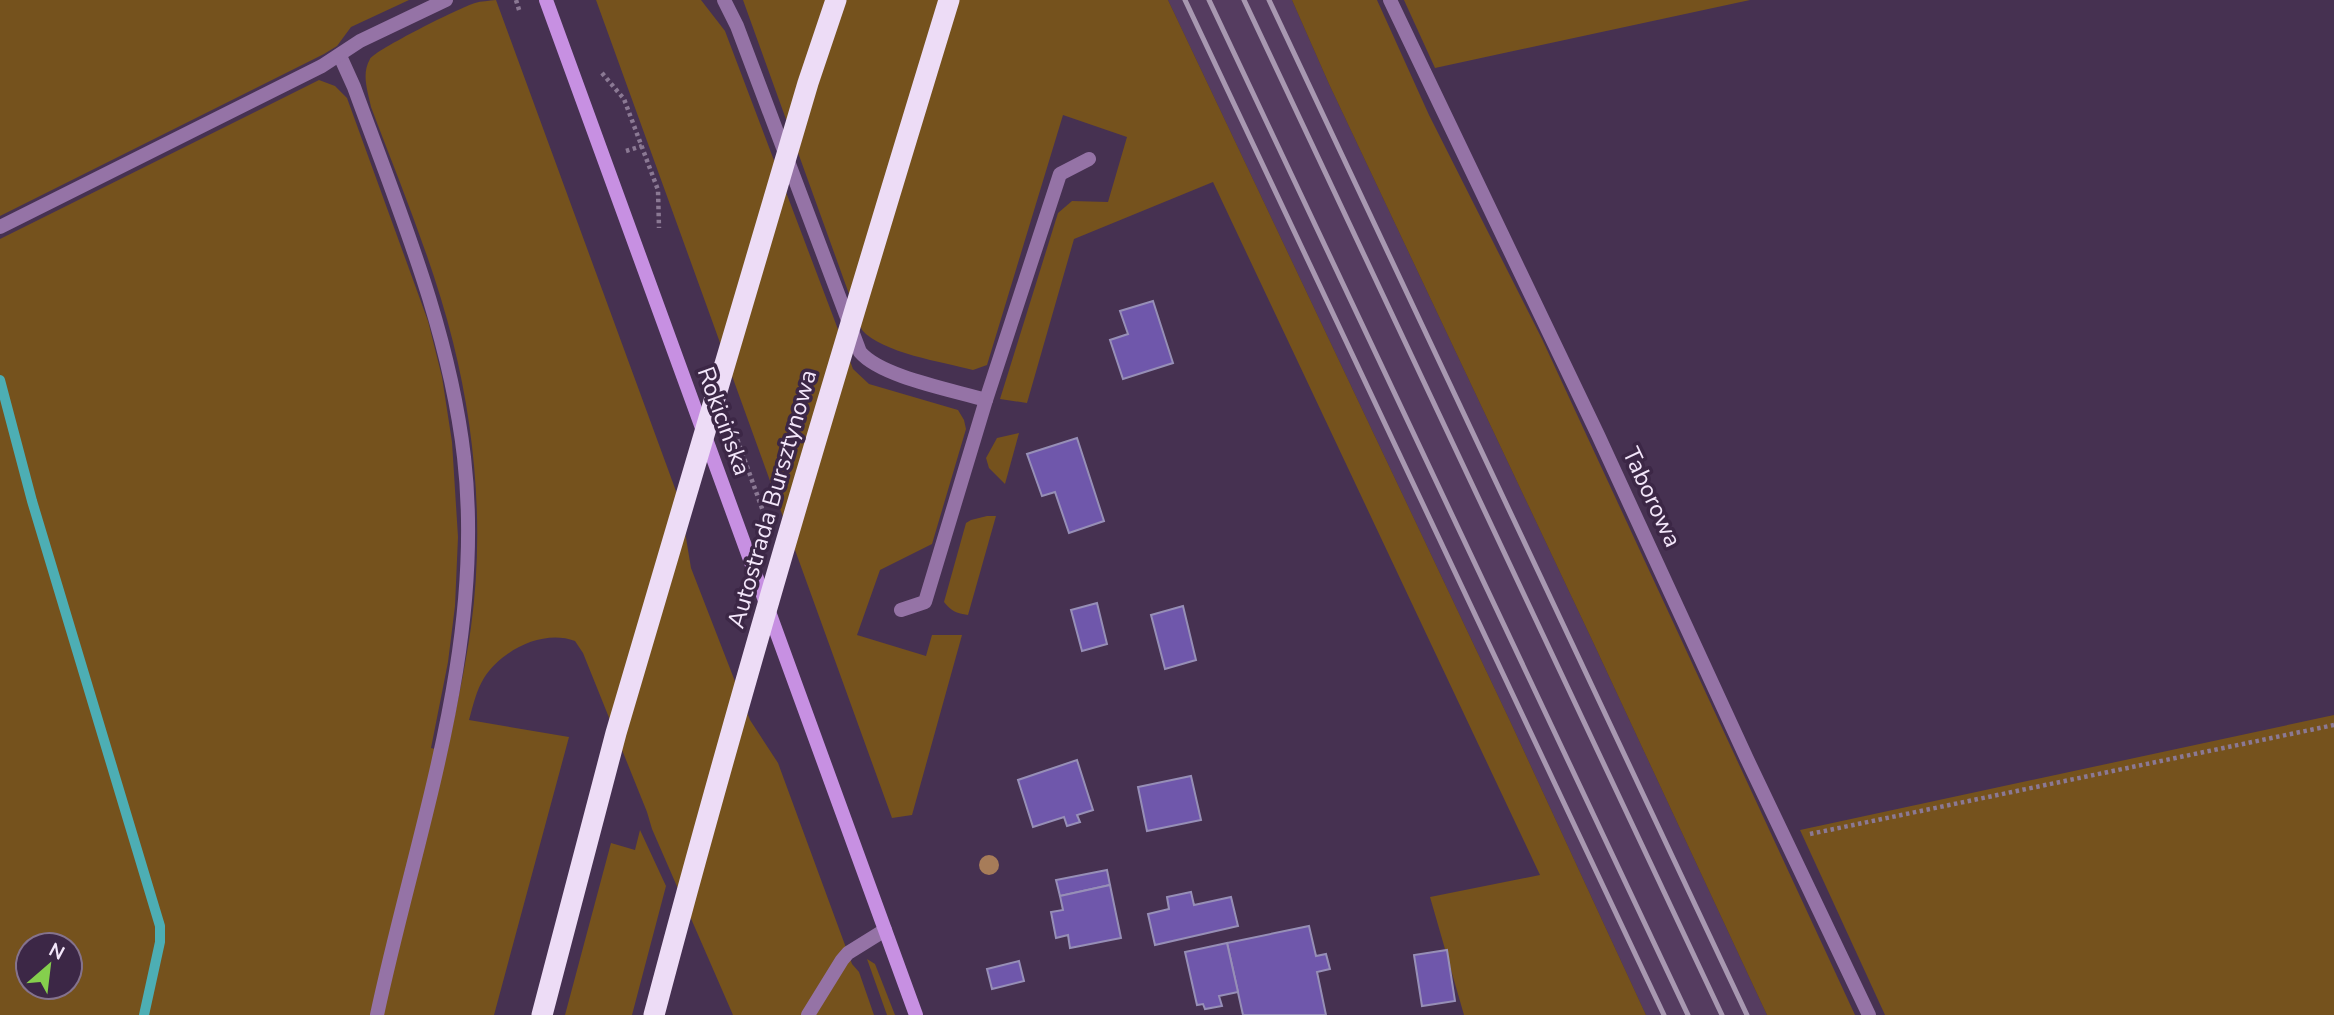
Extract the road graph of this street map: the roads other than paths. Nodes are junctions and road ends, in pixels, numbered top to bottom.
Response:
1 (446, 0) edge
2 (546, 0) edge
3 (724, 0) edge
4 (836, 0) edge
5 (949, 0) edge
6 (1390, 0) edge
7 (340, 56) junction
8 (1089, 159) dead end
9 (0, 227) edge
10 (986, 400) junction
11 (901, 611) dead end
12 (885, 930) junction
13 (377, 1015) edge
14 (542, 1015) edge
15 (654, 1015) edge
16 (808, 1015) edge
17 (916, 1015) edge
18 (1869, 1015) edge

1 - 7 street
2 - 12 main road, Rokicińska
3 - 10 street
4 - 14 highway
5 - 15 highway, Autostrada Bursztynowa
6 - 18 street, Taborowa
7 - 9 street
7 - 13 street
8 - 10 street
10 - 11 street
12 - 16 street
12 - 17 main road, Rokicińska

